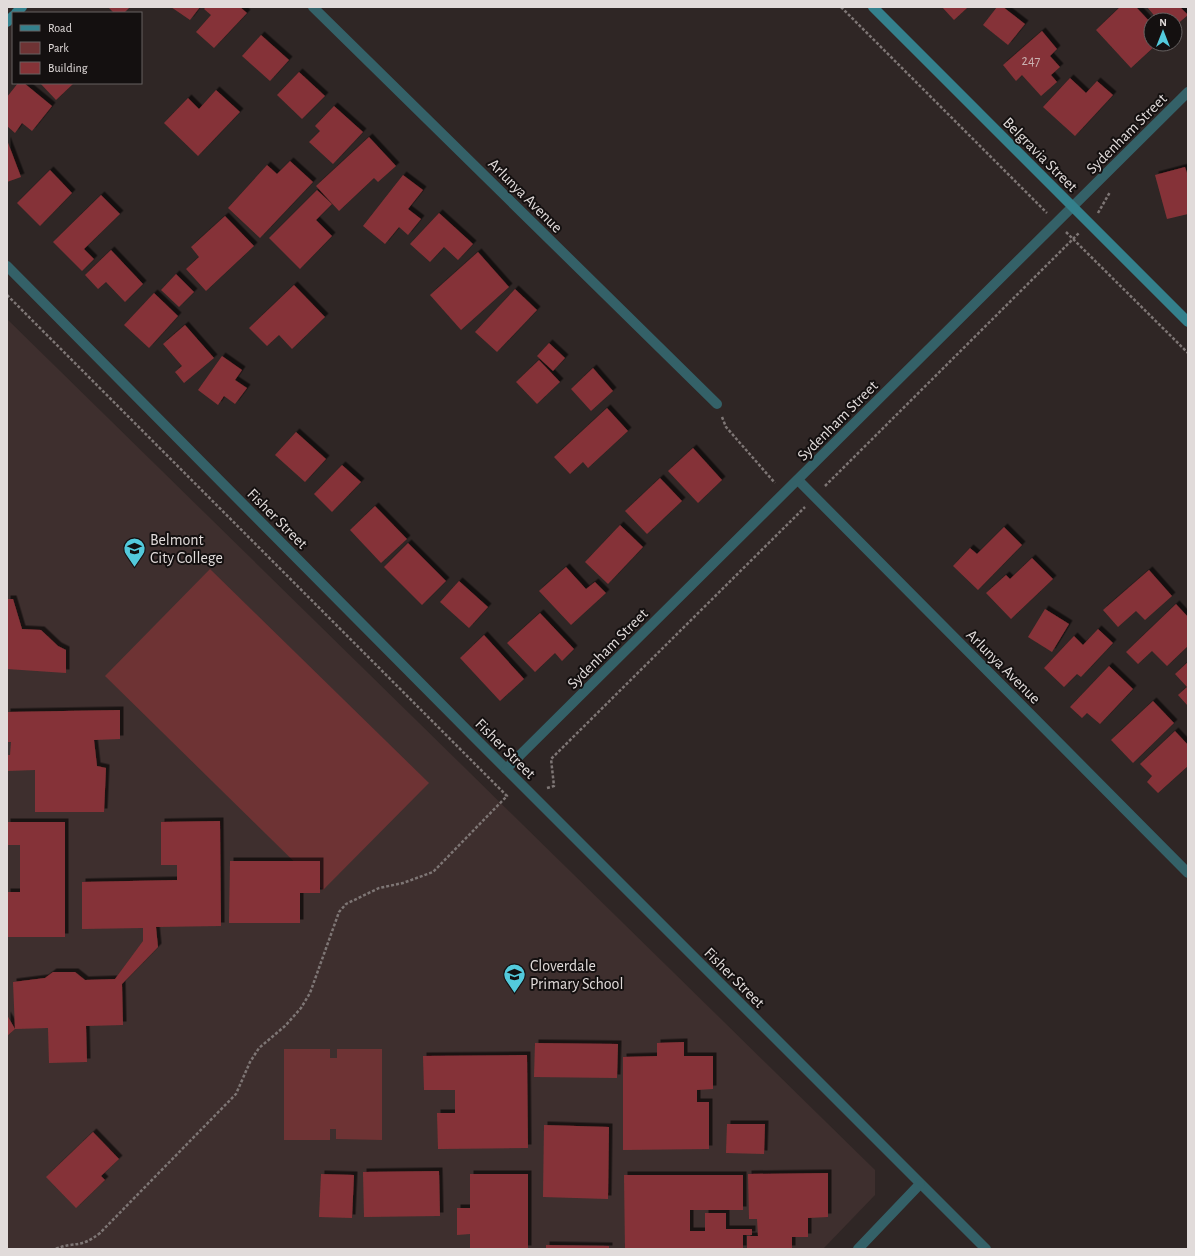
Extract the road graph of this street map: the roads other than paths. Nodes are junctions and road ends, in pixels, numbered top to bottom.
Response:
1 (313, 7) edge
2 (873, 7) edge
3 (1188, 92) edge
4 (1073, 207) junction
5 (7, 266) edge
6 (1188, 322) edge
7 (717, 404) road end
8 (798, 480) junction
9 (506, 770) junction
10 (1188, 873) edge
11 (920, 1184) junction
12 (858, 1249) edge
13 (986, 1249) edge

1 - 7 street, Arlunya Avenue
2 - 4 street, Belgravia Street
3 - 4 street, Sydenham Street
4 - 6 street, Belgravia Street
4 - 8 street, Sydenham Street
5 - 9 street, Fisher Street
8 - 9 street, Sydenham Street
8 - 10 street, Arlunya Avenue
9 - 11 street, Fisher Street
11 - 12 street
11 - 13 street, Fisher Street

